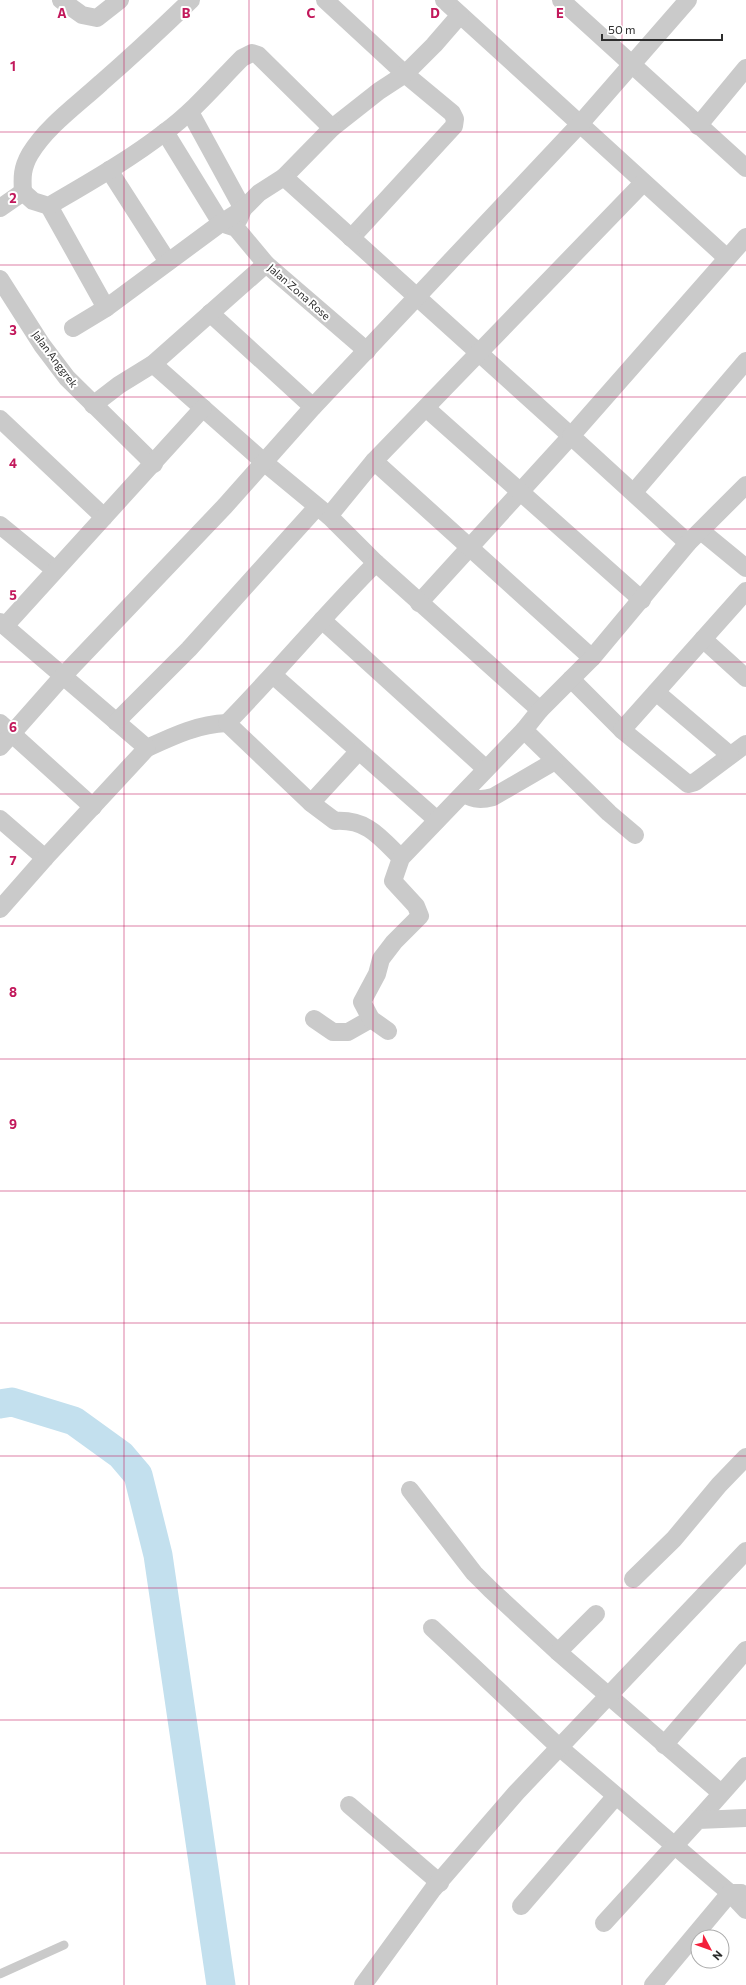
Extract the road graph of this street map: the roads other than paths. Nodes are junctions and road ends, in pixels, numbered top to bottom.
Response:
1 (61, 0) edge
2 (120, 0) edge
3 (191, 0) edge
4 (325, 0) edge
5 (444, 0) edge
6 (561, 0) edge
7 (688, 0) edge
8 (460, 15) junction
9 (631, 64) junction
10 (746, 68) edge
11 (405, 74) junction
12 (190, 112) junction
13 (579, 124) junction
14 (698, 126) junction
15 (332, 128) junction
16 (165, 132) junction
17 (746, 168) edge
18 (109, 170) junction
19 (284, 177) junction
20 (643, 183) junction
21 (23, 192) junction
22 (49, 206) junction
23 (0, 208) edge
24 (242, 209) junction
25 (228, 225) junction
26 (746, 237) edge
27 (351, 238) junction
28 (727, 258) junction
29 (168, 262) junction
30 (266, 264) junction
31 (0, 279) edge
32 (417, 297) junction
33 (106, 308) junction
34 (210, 313) junction
35 (73, 328) dead end
36 (367, 351) junction
37 (479, 352) junction
38 (746, 361) edge
39 (153, 364) junction
40 (93, 405) junction
41 (313, 407) junction
42 (203, 408) junction
43 (426, 408) junction
44 (0, 419) edge
45 (571, 436) junction
46 (374, 461) junction
47 (264, 463) junction
48 (154, 464) junction
49 (746, 484) edge
50 (519, 492) junction
51 (634, 492) junction
52 (323, 511) junction
53 (104, 516) junction
54 (0, 525) edge
55 (701, 531) junction
56 (688, 543) junction
57 (469, 546) junction
58 (376, 563) junction
59 (746, 568) edge
60 (55, 570) junction
61 (746, 591) edge
62 (642, 600) junction
63 (419, 603) junction
64 (322, 620) junction
65 (2, 624) edge
66 (703, 640) junction
67 (592, 658) junction
68 (274, 676) junction
69 (62, 677) junction
70 (746, 678) edge
71 (571, 679) junction
72 (656, 692) junction
73 (540, 710) junction
74 (116, 722) junction
75 (227, 723) junction
76 (6, 728) edge
77 (524, 730) junction
78 (622, 730) junction
79 (746, 744) edge
80 (0, 747) edge
81 (147, 748) junction
82 (358, 752) junction
83 (730, 755) junction
84 (554, 761) junction
85 (486, 769) junction
86 (464, 794) junction
87 (311, 803) junction
88 (93, 807) junction
89 (0, 819) edge
90 (437, 820) junction
91 (635, 835) dead end
92 (45, 858) junction
93 (401, 858) junction
94 (0, 909) edge
95 (314, 1019) dead end
96 (371, 1019) junction
97 (388, 1031) dead end
98 (746, 1457) edge
99 (410, 1490) dead end
100 (746, 1550) edge
101 (633, 1579) dead end
102 (596, 1614) dead end
103 (432, 1628) dead end
104 (746, 1650) edge
105 (558, 1652) junction
106 (608, 1694) junction
107 (664, 1745) junction
108 (559, 1747) junction
109 (746, 1766) edge
110 (721, 1793) junction
111 (615, 1797) junction
112 (349, 1805) dead end
113 (746, 1818) edge
114 (698, 1820) junction
115 (674, 1846) junction
116 (440, 1883) junction
117 (738, 1893) edge
118 (521, 1906) dead end
119 (746, 1910) edge
120 (604, 1923) dead end
121 (64, 1944) dead end
122 (0, 1974) edge
123 (363, 1985) edge
124 (653, 1985) edge

1 - 2 street
3 - 21 street
4 - 11 street
5 - 8 street
6 - 9 street
7 - 9 street
8 - 11 street
8 - 13 street
9 - 13 street
9 - 14 street
10 - 14 street
11 - 15 street
11 - 27 street
12 - 15 street
12 - 16 street
12 - 24 street
13 - 20 street
13 - 32 street
14 - 17 street
15 - 19 street
16 - 18 street
16 - 25 street, Jalan Zona Rose
18 - 22 street
18 - 29 street
19 - 24 street
19 - 27 street
20 - 28 street
20 - 37 street
21 - 22 street
21 - 23 street
22 - 33 street
24 - 25 street
25 - 29 street
25 - 30 street, Jalan Zona Rose
26 - 28 street
27 - 32 street
28 - 45 street
29 - 33 street
30 - 34 street
30 - 36 street, Jalan Zona Rose
31 - 40 street, Jalan Anggrek
32 - 36 street
32 - 37 street
33 - 35 street
34 - 39 street
34 - 41 street
36 - 41 street
37 - 43 street
37 - 45 street
38 - 51 street
39 - 40 street
39 - 42 street
40 - 48 street, Jalan Anggrek
41 - 47 street
42 - 47 street
42 - 48 street
43 - 46 street
43 - 50 street
44 - 53 street
45 - 50 street
45 - 51 street
46 - 52 street
46 - 57 street
47 - 52 street
47 - 69 street
48 - 53 street
49 - 55 street
50 - 57 street
50 - 62 street
51 - 56 street
52 - 58 street
52 - 74 street
53 - 60 street
54 - 60 street
55 - 56 street
55 - 59 street
56 - 62 street
57 - 63 street
57 - 67 street
58 - 63 street
58 - 64 street
60 - 65 street
61 - 66 street
62 - 67 street
63 - 73 street
64 - 68 street
64 - 85 street
65 - 69 street
66 - 70 street
66 - 72 street
67 - 71 street
68 - 75 street
68 - 82 street
69 - 74 street
69 - 76 street
71 - 73 street
71 - 78 street
72 - 78 street
72 - 83 street
73 - 77 street
74 - 81 street
75 - 81 street
75 - 87 street
76 - 80 street
76 - 88 street
77 - 84 street
77 - 85 street
78 - 83 street
79 - 83 street
81 - 88 street
82 - 87 street
82 - 90 street
84 - 86 street
84 - 91 street
85 - 86 street
86 - 90 street
87 - 93 street
88 - 92 street
89 - 92 street
90 - 93 street
92 - 94 street
93 - 96 street
95 - 96 street
96 - 97 street
98 - 101 street
99 - 105 street
100 - 106 street
102 - 105 street
103 - 108 street
104 - 107 street
105 - 106 street
106 - 107 street
106 - 108 street
107 - 110 street
108 - 111 street
108 - 116 street
109 - 110 street
110 - 114 street
111 - 115 street
111 - 118 street
112 - 116 street
113 - 114 street
114 - 115 street
115 - 117 street
115 - 120 street
116 - 123 street
117 - 119 street
117 - 124 street
121 - 122 lane

